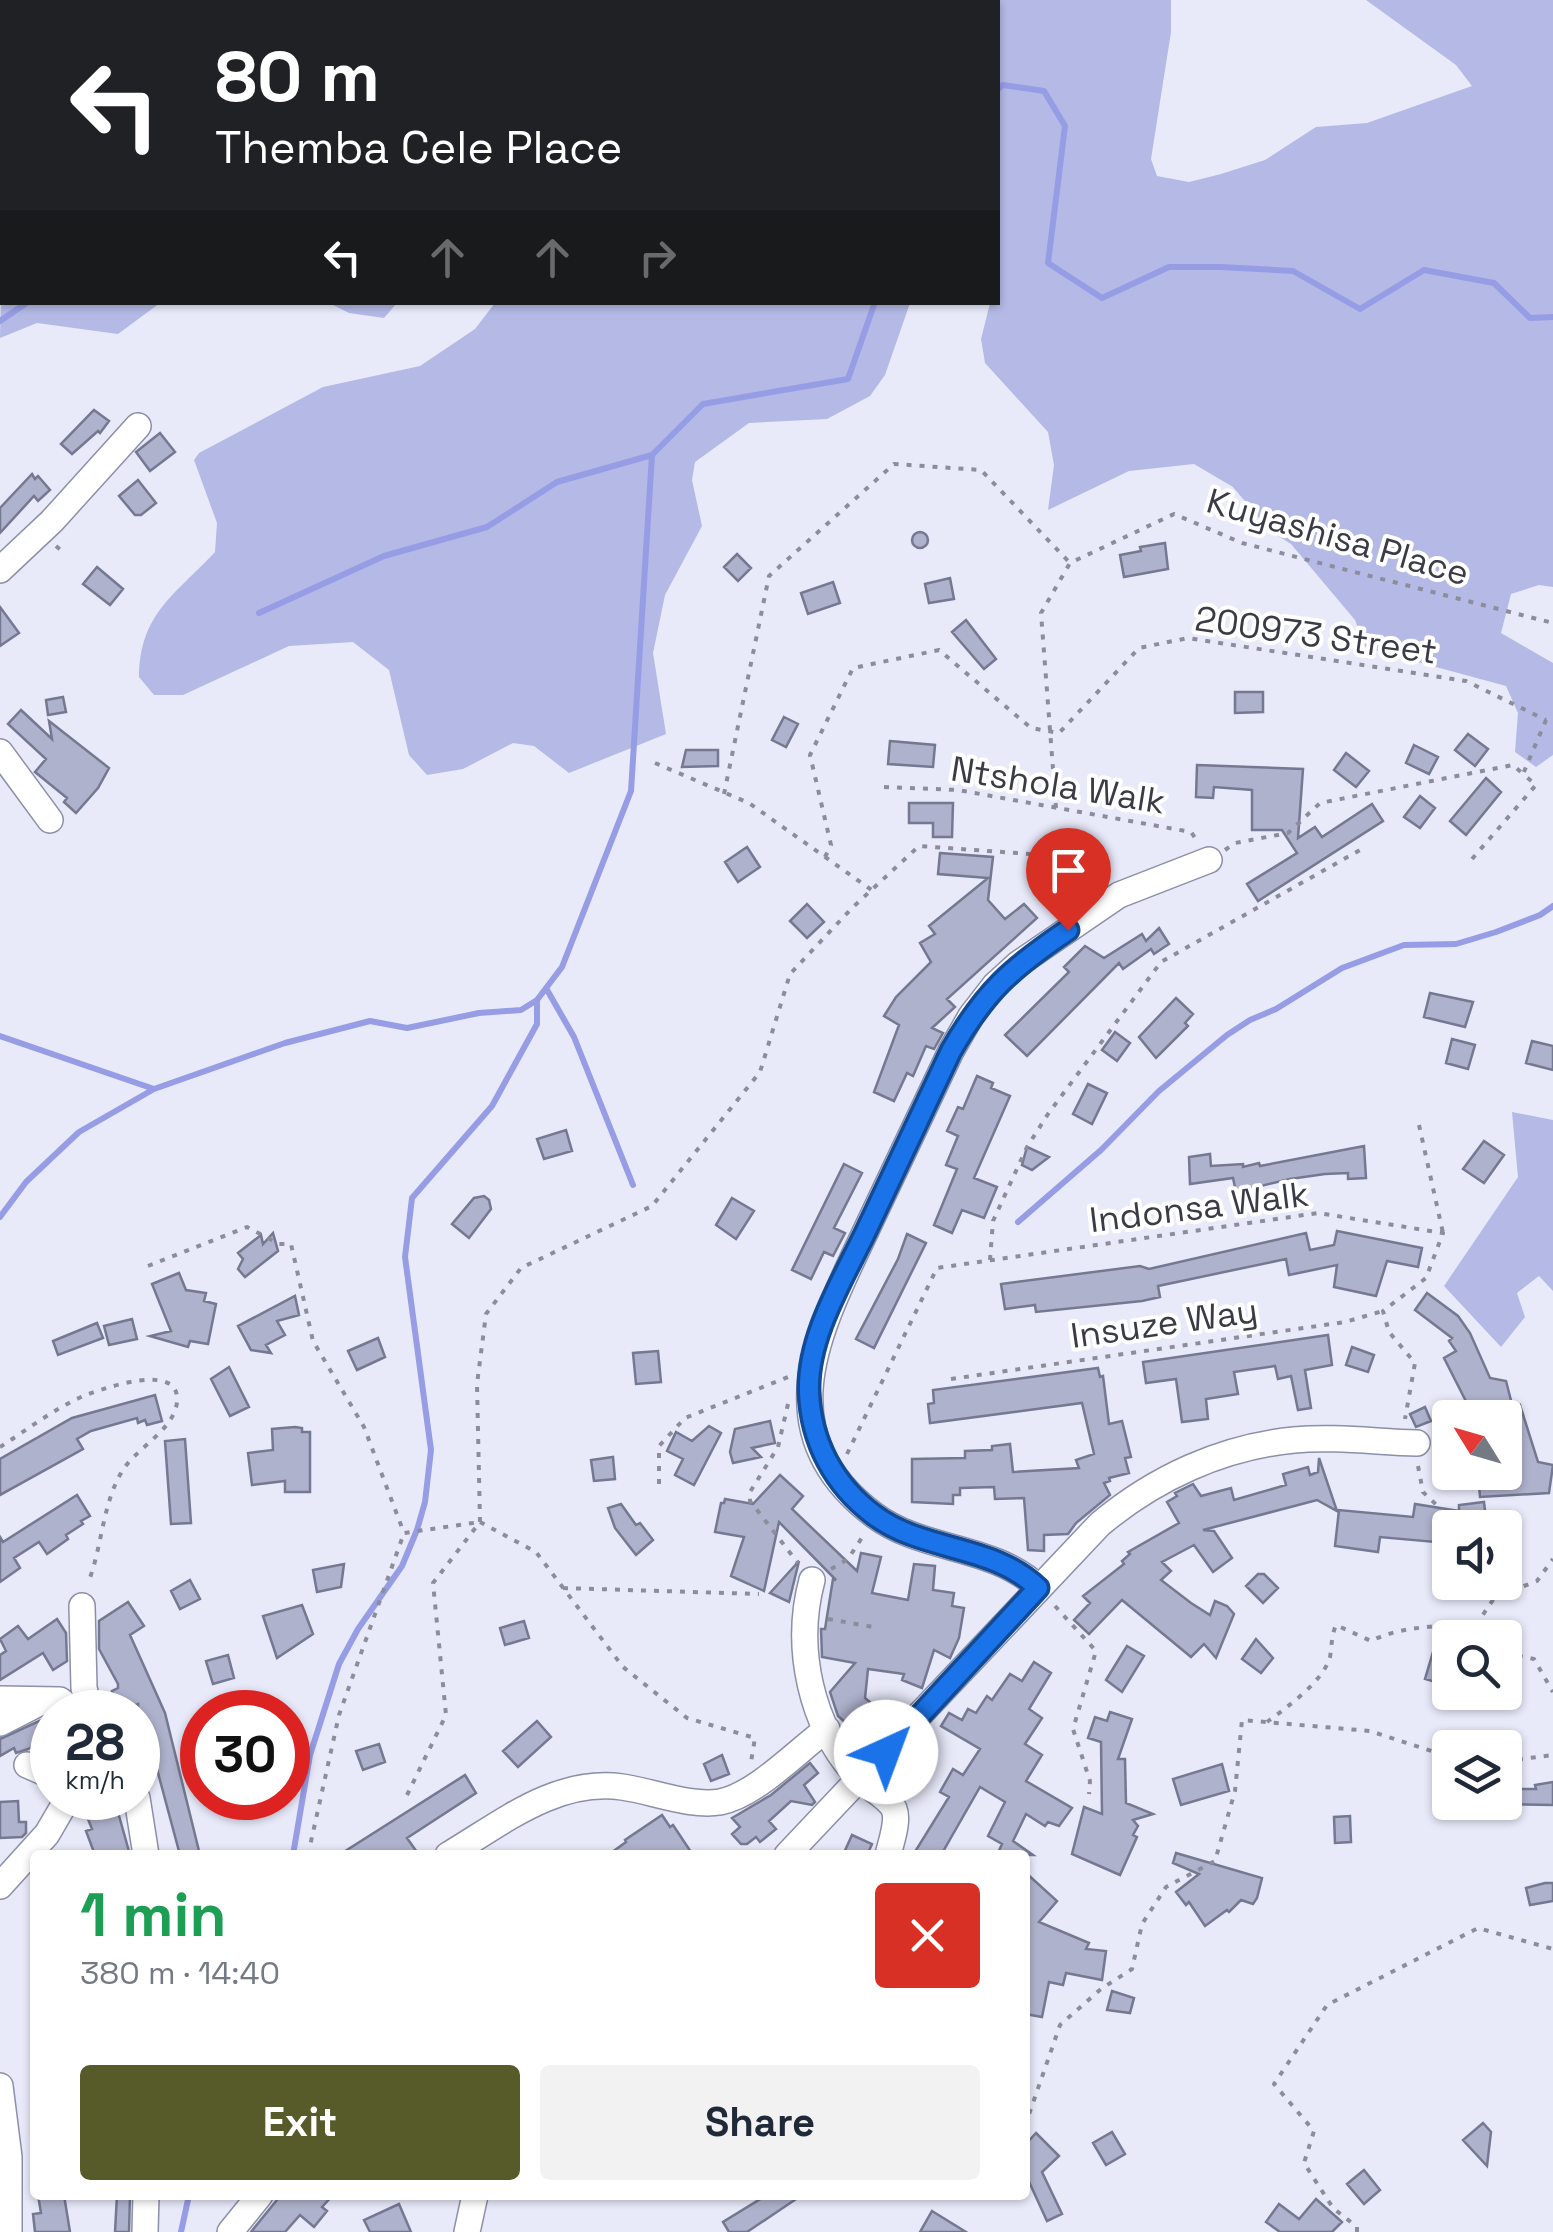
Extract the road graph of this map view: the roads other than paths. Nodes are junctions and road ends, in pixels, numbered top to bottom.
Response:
1 (138, 426) dead end
2 (0, 570) edge
3 (0, 752) edge
4 (50, 820) dead end
5 (1209, 860) road end
6 (1417, 1443) road end
7 (812, 1580) road end
8 (1038, 1588) junction
9 (82, 1606) road end
10 (84, 1690) edge
11 (0, 1699) edge
12 (30, 1700) edge
13 (30, 1708) edge
14 (0, 1723) edge
15 (827, 1729) junction
16 (860, 1780) junction
17 (55, 1820) edge
18 (140, 1820) edge
19 (33, 1850) edge
20 (145, 1850) edge
21 (456, 1850) edge
22 (791, 1850) edge
23 (889, 1850) edge
24 (30, 1853) edge
25 (0, 1886) edge
26 (0, 2086) edge
27 (146, 2200) edge
28 (256, 2200) edge
29 (474, 2200) edge
30 (9, 2232) edge
31 (145, 2232) edge
32 (230, 2232) edge
33 (467, 2232) edge

1 - 2 street
3 - 4 street
5 - 8 street
6 - 8 street
7 - 15 street
8 - 16 street
9 - 10 street
11 - 12 street
13 - 14 street
15 - 16 street
15 - 21 street
16 - 22 street
16 - 23 street
17 - 19 street
18 - 20 street
24 - 25 street
26 - 30 street
27 - 31 street
28 - 32 street
29 - 33 street

